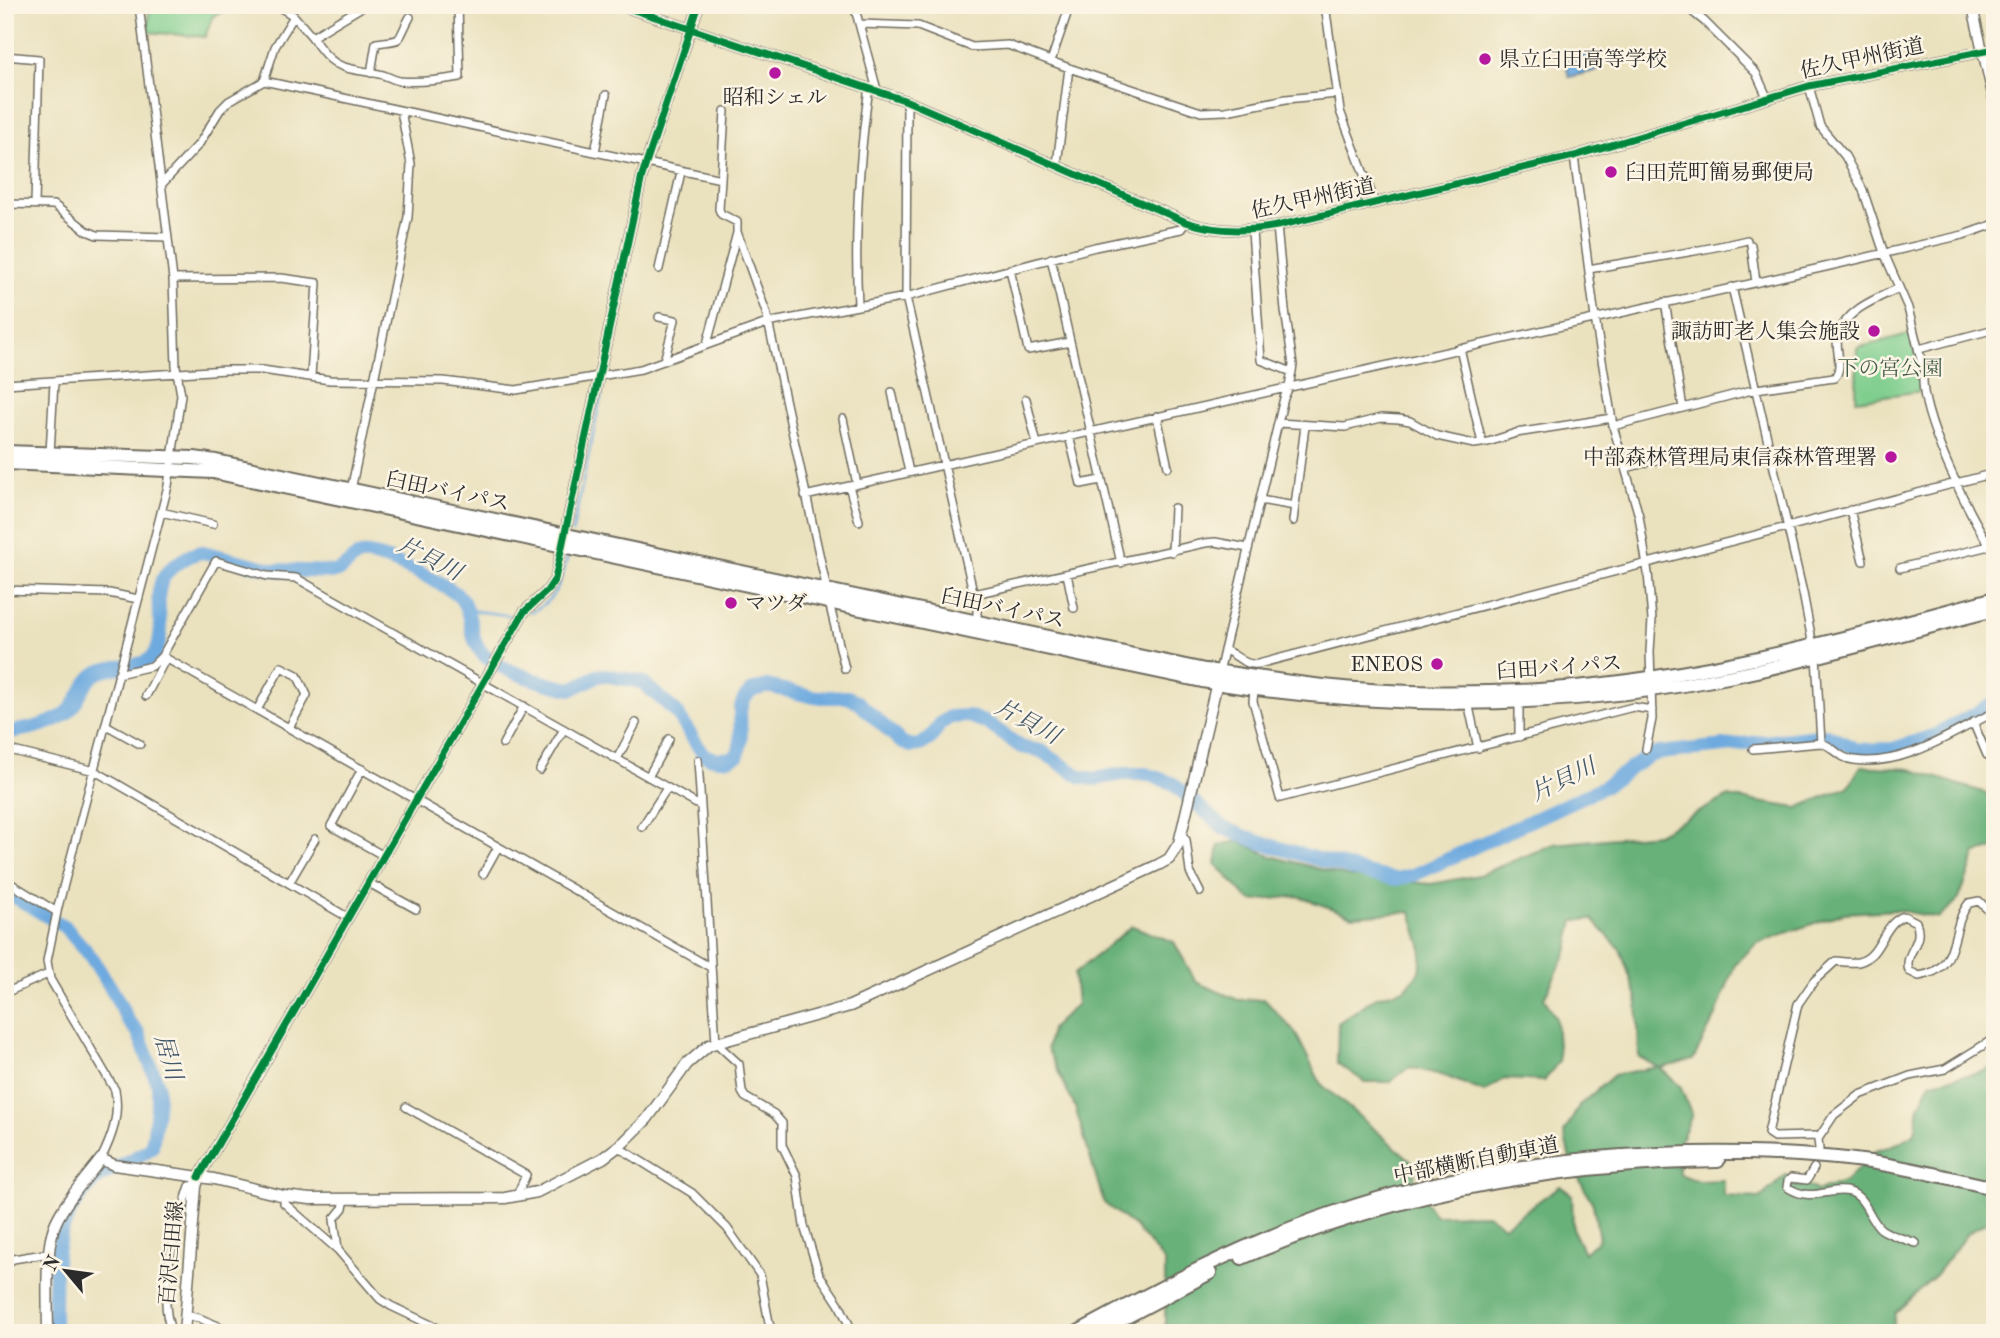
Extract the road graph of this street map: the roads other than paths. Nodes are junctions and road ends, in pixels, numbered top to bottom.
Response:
1 (139, 5) edge
2 (276, 5) edge
3 (365, 5) edge
4 (458, 5) edge
5 (619, 5) edge
6 (699, 5) edge
7 (854, 5) edge
8 (1070, 5) edge
9 (1325, 5) edge
10 (1684, 5) edge
11 (1972, 5) edge
12 (294, 16) junction
13 (410, 17) dead end
14 (860, 24) junction
15 (692, 29) junction
16 (312, 37) junction
17 (1995, 49) edge
18 (1984, 51) junction
19 (5, 56) edge
20 (1051, 61) junction
21 (1069, 68) junction
22 (371, 73) junction
23 (264, 81) junction
24 (1809, 86) junction
25 (873, 89) junction
26 (1337, 94) junction
27 (606, 95) dead end
28 (1767, 97) junction
29 (907, 101) junction
30 (1995, 105) edge
31 (401, 111) junction
32 (725, 111) dead end
33 (595, 152) junction
34 (1574, 156) junction
35 (646, 163) junction
36 (1057, 164) junction
37 (681, 172) junction
38 (721, 179) junction
39 (161, 185) junction
40 (1375, 202) junction
41 (5, 204) edge
42 (35, 204) junction
43 (1186, 222) junction
44 (1995, 224) edge
45 (1277, 226) junction
46 (1252, 231) junction
47 (737, 232) junction
48 (168, 237) junction
49 (1884, 253) junction
50 (1051, 258) junction
51 (659, 269) dead end
52 (1010, 269) junction
53 (1589, 270) junction
54 (173, 279) junction
55 (1756, 282) junction
56 (1732, 287) junction
57 (1899, 288) junction
58 (906, 297) junction
59 (1665, 302) junction
60 (858, 305) junction
61 (659, 317) dead end
62 (1595, 318) junction
63 (767, 323) junction
64 (1995, 329) edge
65 (1069, 342) junction
66 (707, 344) junction
67 (1460, 348) junction
68 (1919, 349) junction
69 (664, 361) junction
70 (1292, 372) junction
71 (178, 374) junction
72 (599, 375) junction
73 (311, 376) junction
74 (375, 381) junction
75 (54, 382) junction
76 (5, 384) edge
77 (1289, 387) junction
78 (1756, 388) junction
79 (892, 392) dead end
80 (1026, 399) dead end
81 (1683, 408) junction
82 (1157, 416) junction
83 (842, 419) dead end
84 (1613, 422) junction
85 (1278, 423) junction
86 (1306, 426) junction
87 (1090, 432) junction
88 (1069, 436) junction
89 (1482, 443) junction
90 (1037, 444) junction
91 (5, 452) edge
92 (50, 453) junction
93 (1679, 454) dead end
94 (5, 463) edge
95 (172, 463) junction
96 (944, 464) junction
97 (1168, 467) dead end
98 (1626, 468) junction
99 (909, 472) junction
100 (1995, 473) edge
101 (1101, 480) junction
102 (1956, 483) junction
103 (853, 485) junction
104 (351, 490) junction
105 (805, 496) junction
106 (1259, 500) junction
107 (1295, 506) junction
108 (1174, 509) dead end
109 (1850, 510) junction
110 (161, 512) junction
111 (859, 521) dead end
112 (1293, 521) dead end
113 (213, 524) dead end
114 (1787, 526) junction
115 (563, 541) junction
116 (1248, 548) junction
117 (1992, 550) edge
118 (1172, 551) junction
119 (1863, 561) dead end
120 (1646, 562) junction
121 (1121, 563) junction
122 (1900, 568) dead end
123 (1067, 574) junction
124 (5, 590) edge
125 (974, 594) junction
126 (828, 596) junction
127 (1995, 598) edge
128 (138, 599) junction
129 (1074, 608) dead end
130 (1995, 610) edge
131 (977, 622) junction
132 (1224, 650) junction
133 (1814, 650) junction
134 (164, 657) junction
135 (845, 669) dead end
136 (119, 673) junction
137 (1218, 678) junction
138 (483, 683) junction
139 (1651, 684) junction
140 (1254, 690) junction
141 (146, 696) dead end
142 (1519, 701) junction
143 (1468, 702) junction
144 (524, 706) junction
145 (257, 710) junction
146 (1652, 710) junction
147 (1995, 712) edge
148 (1973, 722) junction
149 (636, 723) dead end
150 (106, 725) junction
151 (289, 728) junction
152 (564, 729) junction
153 (1519, 737) junction
154 (669, 740) dead end
155 (1821, 743) junction
156 (140, 744) dead end
157 (503, 744) dead end
158 (1478, 747) junction
159 (5, 749) edge
160 (1646, 749) dead end
161 (1753, 749) dead end
162 (1995, 758) edge
163 (617, 759) junction
164 (698, 760) dead end
165 (362, 769) junction
166 (540, 770) dead end
167 (95, 771) junction
168 (648, 777) junction
169 (667, 788) junction
170 (416, 800) junction
171 (700, 806) junction
172 (642, 827) dead end
173 (1181, 835) junction
174 (315, 839) dead end
175 (498, 847) junction
176 (384, 856) junction
177 (483, 874) dead end
178 (5, 880) edge
179 (289, 883) junction
180 (369, 883) junction
181 (1200, 892) dead end
182 (416, 909) dead end
183 (56, 917) junction
184 (349, 918) junction
185 (1995, 935) edge
186 (710, 967) junction
187 (48, 974) junction
188 (5, 993) edge
189 (1995, 1038) edge
190 (716, 1042) junction
191 (406, 1107) dead end
192 (1818, 1139) junction
193 (618, 1147) junction
194 (1819, 1149) dead end
195 (101, 1159) junction
196 (1814, 1168) dead end
197 (1911, 1170) junction
198 (198, 1181) junction
199 (1995, 1188) edge
200 (284, 1196) junction
201 (516, 1197) junction
202 (345, 1200) junction
203 (1916, 1243) dead end
204 (338, 1250) junction
205 (50, 1253) junction
206 (5, 1265) edge
207 (185, 1315) junction
208 (48, 1333) edge
209 (172, 1333) edge
210 (184, 1333) edge
211 (235, 1333) edge
212 (448, 1333) edge
213 (771, 1333) edge
214 (853, 1333) edge
215 (1076, 1333) edge
216 (1096, 1333) edge

1 - 39 street
2 - 12 street
3 - 16 street
4 - 22 street
5 - 15 street, 佐久甲州街道
6 - 15 street
7 - 14 street
8 - 20 street
9 - 26 street
10 - 28 street
11 - 18 street
12 - 16 street
12 - 23 street
13 - 22 street
14 - 20 street
14 - 25 street
15 - 25 street, 佐久甲州街道
15 - 35 street
16 - 22 street
17 - 18 street, 佐久甲州街道
18 - 24 street, 佐久甲州街道
18 - 30 street
19 - 42 street
20 - 21 street
21 - 26 street
21 - 36 street
23 - 31 street
23 - 39 street
24 - 28 street, 佐久甲州街道
24 - 49 street
25 - 29 street, 佐久甲州街道
25 - 60 street
26 - 40 street
27 - 33 street
28 - 34 street, 佐久甲州街道
29 - 36 street, 佐久甲州街道
29 - 58 street
31 - 33 street
31 - 74 street
32 - 38 street
33 - 35 street
34 - 40 street, 佐久甲州街道
34 - 53 street
35 - 37 street
35 - 72 street
36 - 43 street, 佐久甲州街道
37 - 38 street
37 - 51 street
38 - 47 street
39 - 48 street
40 - 45 street, 佐久甲州街道
41 - 42 street
42 - 48 street
43 - 46 street, 佐久甲州街道
43 - 50 street
44 - 49 street
45 - 46 street, 佐久甲州街道
45 - 70 street
46 - 70 street
47 - 63 street
47 - 66 street
48 - 54 street
49 - 55 street
49 - 57 street
50 - 52 street
50 - 65 street
52 - 58 street
52 - 65 street
53 - 55 street
53 - 62 street
54 - 71 street
54 - 73 street
55 - 56 street
56 - 59 street
56 - 78 street
57 - 68 street
57 - 78 street
58 - 60 street
58 - 96 street
59 - 62 street
59 - 81 street
60 - 63 street
61 - 69 street
62 - 67 street
62 - 84 street
63 - 66 street
63 - 105 street
64 - 68 street
65 - 87 street
66 - 69 street
67 - 77 street
67 - 89 street
68 - 102 street
69 - 72 street
70 - 77 street
71 - 73 street
71 - 75 street
71 - 95 street
72 - 74 street
72 - 115 street
73 - 74 street
74 - 104 street
75 - 76 street
75 - 92 street
77 - 82 street
77 - 85 street
78 - 81 street
78 - 114 street
79 - 99 street
80 - 90 street
81 - 84 street
82 - 87 street
82 - 97 street
83 - 103 street
84 - 89 street
84 - 98 street
85 - 86 street
85 - 106 street
86 - 89 street
86 - 107 street
87 - 88 street
87 - 101 street
88 - 90 street
88 - 101 street
90 - 96 street
91 - 92 highway, 臼田バイパス
92 - 95 highway, 臼田バイパス
93 - 98 street
94 - 95 highway, 臼田バイパス
95 - 104 highway, 臼田バイパス
95 - 110 street
95 - 115 highway, 臼田バイパス
96 - 99 street
96 - 125 street
98 - 120 street
99 - 103 street
100 - 102 street
101 - 121 street
102 - 109 street
102 - 117 street
103 - 105 street
103 - 111 street
104 - 115 highway, 臼田バイパス
105 - 126 street
106 - 107 street
106 - 116 street
107 - 112 street
108 - 118 street
109 - 114 street
109 - 119 street
110 - 113 street
110 - 128 street
114 - 120 street
114 - 133 street
115 - 126 highway, 臼田バイパス
115 - 138 street
116 - 118 street
116 - 132 street
117 - 122 street
118 - 121 street
120 - 132 street
120 - 139 street
121 - 123 street
123 - 125 street
123 - 129 street
124 - 128 street
125 - 131 street
126 - 131 highway, 臼田バイパス
126 - 135 street
126 - 137 highway, 臼田バイパス
127 - 133 highway, 臼田バイパス
128 - 136 street
130 - 133 highway, 臼田バイパス
131 - 137 highway, 臼田バイパス
132 - 137 street
133 - 139 highway, 臼田バイパス
133 - 155 street
134 - 136 street
134 - 138 street
134 - 141 street
134 - 145 street
136 - 150 street
137 - 139 highway, 臼田バイパス
137 - 140 highway, 臼田バイパス
137 - 173 main road
138 - 144 street
138 - 170 street
139 - 142 highway, 臼田バイパス
139 - 146 street
140 - 143 highway, 臼田バイパス
140 - 158 street
142 - 143 highway, 臼田バイパス
142 - 153 street
143 - 158 street
144 - 152 street
144 - 157 street
145 - 151 street
145 - 151 street
146 - 153 street
146 - 160 street
147 - 148 street
148 - 155 street
148 - 162 street
149 - 163 street
150 - 156 street
150 - 167 street
151 - 165 street
152 - 163 street
152 - 166 street
153 - 158 street
154 - 168 street
155 - 161 street
159 - 167 street
163 - 168 street
164 - 171 street
165 - 170 street
165 - 176 street
167 - 179 street
167 - 183 street
168 - 169 street
169 - 171 street
169 - 172 street
170 - 175 street
170 - 176 street
171 - 186 street
173 - 181 street
173 - 190 main road
174 - 179 street
175 - 177 street
175 - 186 street
176 - 180 street
178 - 183 street
179 - 184 street
180 - 182 street
180 - 184 street
183 - 187 street
184 - 198 street
185 - 192 street
186 - 190 street
187 - 188 street
187 - 195 street
189 - 192 street
190 - 193 main road
190 - 214 street
191 - 201 street
192 - 194 street
193 - 201 main road
193 - 213 street
195 - 198 main road
195 - 205 main road
196 - 203 street
197 - 199 highway, 中部横断自動車道
197 - 215 highway, 中部横断自動車道
197 - 216 highway, 中部横断自動車道
198 - 200 main road
198 - 207 main road, 百沢臼田線
198 - 209 street
200 - 202 main road
200 - 204 street
201 - 202 main road
202 - 204 street
204 - 212 street
205 - 206 street
205 - 208 main road
207 - 210 main road, 百沢臼田線
207 - 211 street

